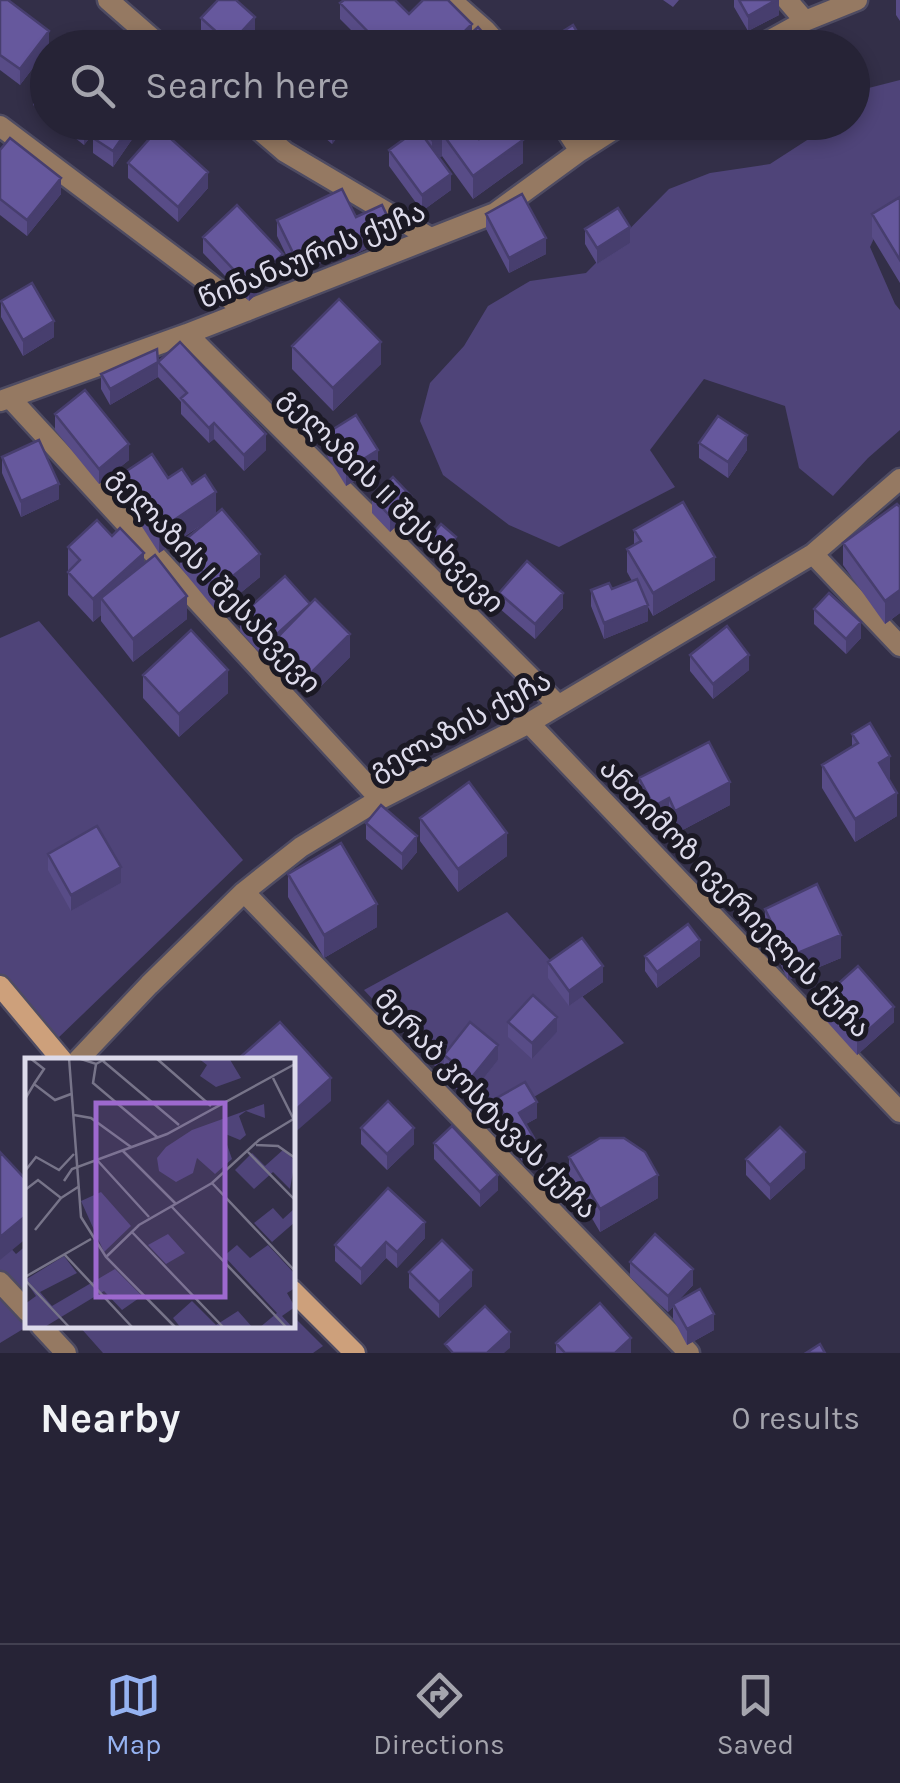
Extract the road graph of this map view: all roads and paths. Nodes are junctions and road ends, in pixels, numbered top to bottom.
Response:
1 (108, 0) edge
2 (451, 0) edge
3 (787, 0) edge
4 (857, 0) edge
5 (805, 21) junction
6 (142, 30) edge
7 (484, 30) edge
8 (789, 30) edge
9 (0, 126) edge
10 (271, 140) edge
11 (573, 140) edge
12 (597, 140) edge
13 (580, 151) junction
14 (429, 237) junction
15 (246, 311) junction
16 (188, 334) junction
17 (5, 400) edge
18 (900, 478) edge
19 (813, 554) junction
20 (900, 646) edge
21 (558, 705) junction
22 (529, 723) junction
23 (380, 799) junction
24 (244, 892) junction
25 (0, 986) edge
26 (60, 1058) edge
27 (80, 1058) edge
28 (900, 1112) edge
29 (0, 1282) edge
30 (295, 1293) edge
31 (25, 1309) edge
32 (42, 1328) edge
33 (66, 1353) edge
34 (356, 1353) edge
35 (688, 1353) edge

1 - 6 street
2 - 7 street
3 - 5 street
4 - 5 street
5 - 8 street
9 - 15 street
10 - 14 street
11 - 13 street
12 - 13 street, წინანაურის ქუჩა
13 - 14 street, წინანაურის ქუჩა
14 - 15 street, წინანაურის ქუჩა
15 - 16 street, წინანაურის ქუჩა
16 - 17 street, წინანაურის ქუჩა
16 - 21 street, გელაზის II შესახვევი
17 - 23 street, გელაზის I შესახვევი
18 - 19 street, გელაზის ქუჩა
19 - 20 street
19 - 21 street, გელაზის ქუჩა
21 - 22 street, გელაზის ქუჩა
22 - 23 street, გელაზის ქუჩა
22 - 28 street, ანთიმოზ ივერიელის ქუჩა
23 - 24 street, გელაზის ქუჩა
24 - 27 street, გელაზის ქუჩა
24 - 35 street, მერაბ კოსტავას ქუჩა
25 - 26 main road
29 - 31 street
30 - 34 main road
32 - 33 street

